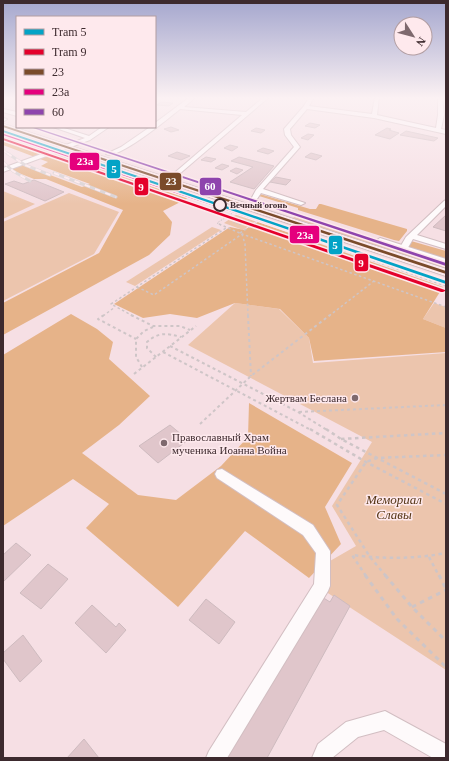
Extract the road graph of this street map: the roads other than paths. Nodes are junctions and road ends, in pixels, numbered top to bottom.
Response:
1 (32, 133) edge
2 (44, 133) edge
3 (73, 133) edge
4 (98, 133) edge
5 (146, 133) edge
6 (224, 133) edge
7 (288, 133) edge
8 (90, 138) junction
9 (78, 144) junction
10 (68, 147) junction
11 (109, 154) junction
12 (3, 170) edge
13 (175, 175) junction
14 (259, 190) junction
15 (253, 201) junction
16 (446, 202) edge
17 (301, 203) dead end
18 (268, 206) junction
19 (259, 216) junction
20 (412, 236) junction
21 (446, 246) edge
22 (403, 249) junction
23 (446, 262) edge
24 (446, 274) edge
25 (222, 474) dead end
26 (446, 755) edge
27 (216, 758) edge
28 (322, 758) edge

1 - 10 main road
2 - 9 main road
3 - 8 street
4 - 8 street
5 - 11 street
6 - 13 street
7 - 14 street
8 - 9 street
9 - 10 street
9 - 11 main road
10 - 12 street
10 - 19 main road
11 - 13 main road
13 - 15 main road
14 - 15 street
14 - 17 street
15 - 18 main road
16 - 20 street
18 - 19 main road
18 - 22 main road
19 - 24 main road
20 - 21 street
20 - 22 street
22 - 23 main road
25 - 27 street
26 - 28 street

